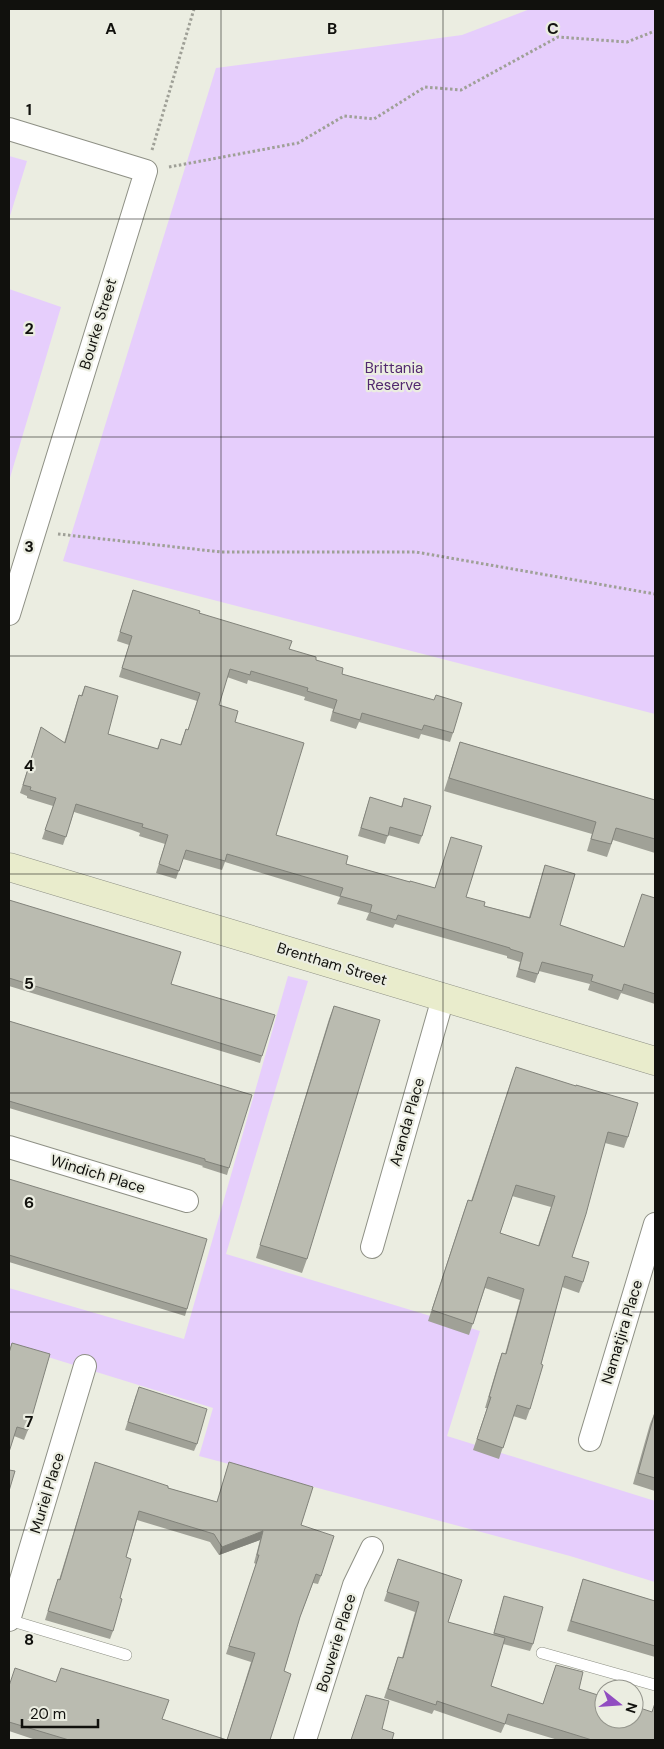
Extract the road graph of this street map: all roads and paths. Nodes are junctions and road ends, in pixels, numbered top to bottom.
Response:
1 (194, 9) edge
2 (655, 31) edge
3 (9, 130) edge
4 (146, 171) junction
5 (34, 531) junction
6 (655, 594) edge
7 (9, 614) edge
8 (9, 867) edge
9 (443, 998) junction
10 (655, 1062) edge
11 (9, 1147) edge
12 (187, 1201) dead end
13 (655, 1224) edge
14 (372, 1247) dead end
15 (86, 1366) dead end
16 (590, 1440) dead end
17 (372, 1548) dead end
18 (9, 1620) edge
19 (542, 1653) dead end
20 (126, 1655) dead end
21 (655, 1685) edge
22 (305, 1740) edge

1 - 4 path
2 - 4 path
3 - 4 street
4 - 5 street, Bourke Street
5 - 6 path
5 - 7 street, Bourke Street
8 - 9 street, Brentham Street
9 - 10 street, Brentham Street
9 - 14 street, Aranda Place
11 - 12 street, Windich Place
13 - 16 street, Namatjira Place
15 - 18 street, Muriel Place
17 - 22 street, Bouverie Place
18 - 20 lane
19 - 21 lane

